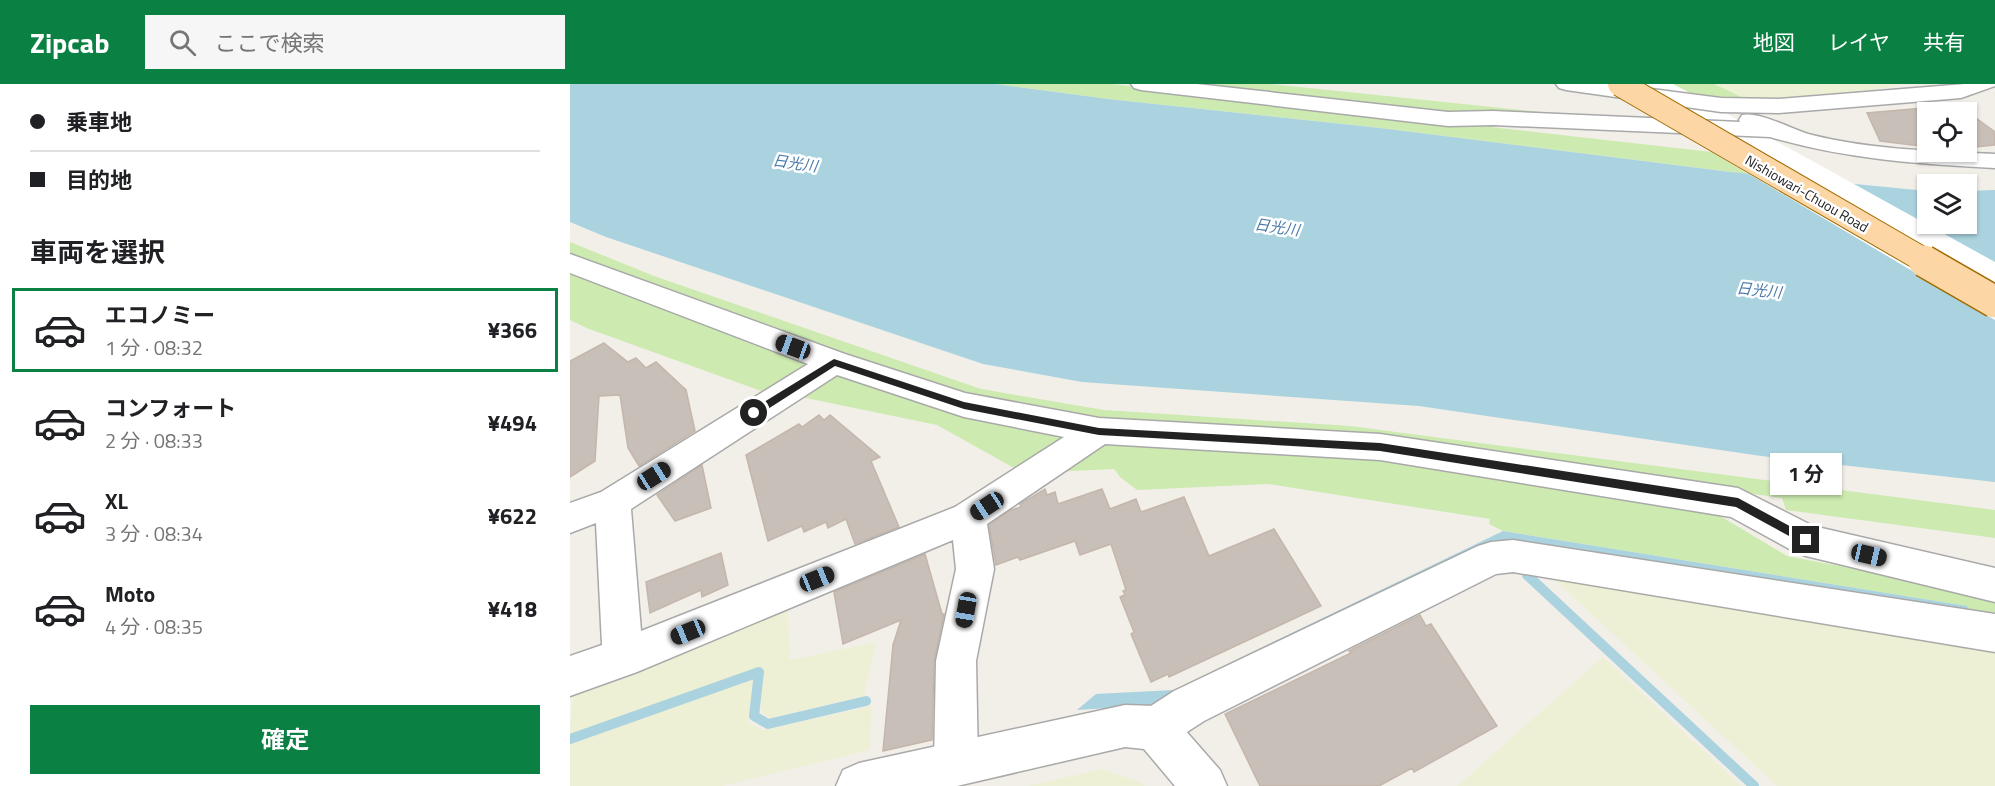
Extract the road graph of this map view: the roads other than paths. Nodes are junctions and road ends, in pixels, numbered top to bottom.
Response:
1 (1141, 84) edge
2 (1566, 84) edge
3 (1648, 84) edge
4 (1986, 84) edge
5 (1611, 87) edge
6 (1721, 105) junction
7 (1646, 124) junction
8 (1769, 130) junction
9 (1995, 161) edge
10 (570, 263) edge
11 (1995, 281) edge
12 (1995, 302) edge
13 (834, 362) junction
14 (1099, 431) junction
15 (614, 502) junction
16 (570, 518) edge
17 (968, 518) junction
18 (1995, 585) edge
19 (1995, 633) edge
20 (623, 658) junction
21 (570, 676) edge
22 (1155, 728) junction
23 (956, 764) junction
24 (859, 786) edge
25 (1204, 786) edge

1 - 7 street
2 - 5 street
3 - 11 main road, Nishiowari-Chuou Road
4 - 6 street
5 - 6 street
5 - 7 street
5 - 12 main road, Nishiowari-Chuou Road, bridge
6 - 8 street
7 - 8 street
8 - 9 street
10 - 13 street
13 - 14 street
13 - 15 street
14 - 17 street
14 - 18 street
15 - 16 street
15 - 20 street
17 - 20 street
17 - 23 street
19 - 22 street
20 - 21 street
22 - 23 street
22 - 25 street
23 - 24 street

